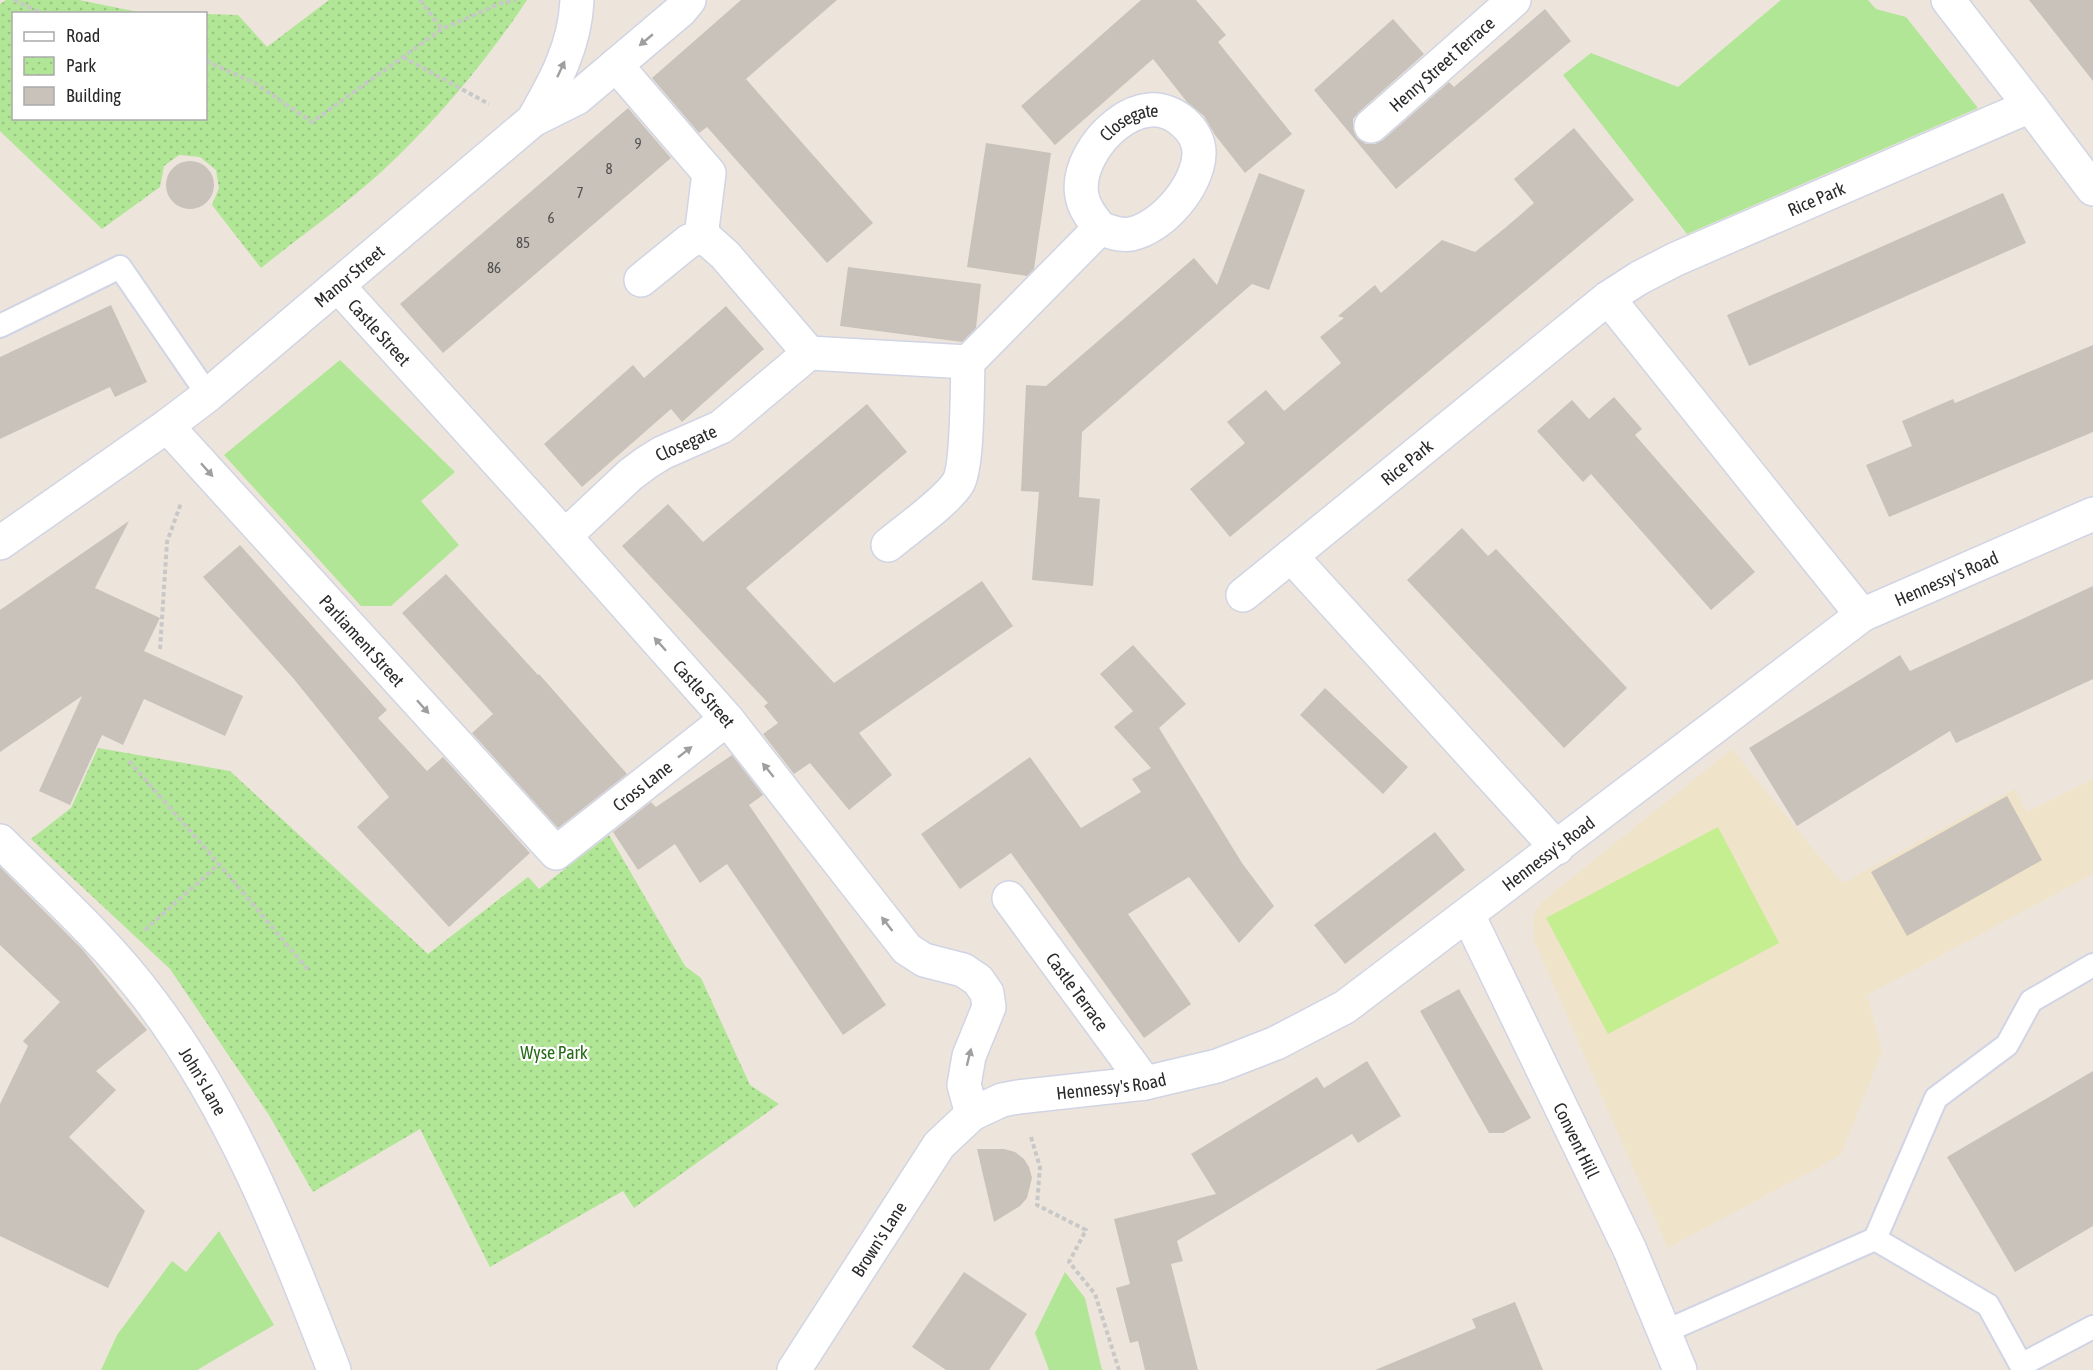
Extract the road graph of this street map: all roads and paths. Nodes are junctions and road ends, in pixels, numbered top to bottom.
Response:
1 (14, 0) edge
2 (420, 0) edge
3 (516, 0) edge
4 (577, 0) edge
5 (688, 0) edge
6 (1514, 0) edge
7 (1948, 0) edge
8 (38, 12) edge
9 (442, 29) junction
10 (403, 57) junction
11 (207, 61) edge
12 (616, 65) junction
13 (494, 106) dead end
14 (2030, 106) junction
15 (532, 120) junction
16 (1371, 126) dead end
17 (2093, 189) edge
18 (1100, 228) dead end
19 (701, 237) junction
20 (641, 280) dead end
21 (338, 286) junction
22 (1608, 298) junction
23 (0, 326) edge
24 (809, 353) junction
25 (968, 362) junction
26 (208, 395) junction
27 (167, 426) junction
28 (206, 469) junction
29 (2093, 514) edge
30 (565, 536) junction
31 (0, 543) edge
32 (888, 545) dead end
33 (1291, 556) junction
34 (1243, 595) dead end
35 (1862, 615) junction
36 (160, 650) dead end
37 (727, 719) junction
38 (129, 761) dead end
39 (0, 841) edge
40 (1557, 848) junction
41 (556, 853) joint
42 (219, 864) junction
43 (1009, 898) dead end
44 (1468, 915) junction
45 (115, 956) junction
46 (2093, 965) edge
47 (309, 970) dead end
48 (1145, 1083) junction
49 (972, 1114) junction
50 (1031, 1135) dead end
51 (1875, 1239) junction
52 (2093, 1327) edge
53 (1664, 1332) junction
54 (334, 1370) edge
55 (794, 1370) edge
56 (1119, 1370) edge
57 (1680, 1370) edge

1 - 8 path
2 - 9 path
3 - 9 path
15 -> 4 street
5 -> 12 street, Manor Street
6 - 16 street, Henry Street Terrace
7 - 14 street
9 - 10 path
10 - 11 path
10 - 13 path
12 - 15 street, Manor Street
12 - 19 street
14 - 17 street
14 - 22 street, Rice Park
15 - 21 street, Manor Street
18 - 25 street
19 - 20 street
19 - 24 street
21 - 26 street, Manor Street
21 - 30 street, Castle Street
22 - 33 street, Rice Park
22 - 35 street
23 - 26 lane
24 - 25 street
24 - 30 street, Closegate
25 - 32 street
26 - 27 street, Manor Street
27 - 28 street, Parliament Street
27 - 31 street, Manor Street
28 - 36 path
28 -> 41 street, Parliament Street
29 - 35 street, Hennessy's Road
37 -> 30 street, Castle Street
33 - 34 street, Rice Park
33 - 40 street
35 - 40 street, Hennessy's Road
41 -> 37 street, Cross Lane
49 -> 37 street, Castle Street
38 - 42 path
39 - 45 street, John's Lane
40 - 44 street, Hennessy's Road
42 - 45 path
42 - 47 path
43 - 48 street, Castle Terrace
44 - 48 street, Hennessy's Road
44 - 53 street, Convent Hill
45 - 54 street, John's Lane
46 - 51 lane
48 - 49 street, Hennessy's Road
49 - 55 street, Brown's Lane
50 - 56 path
51 - 52 lane
51 - 53 lane
53 - 57 street, Convent Hill

